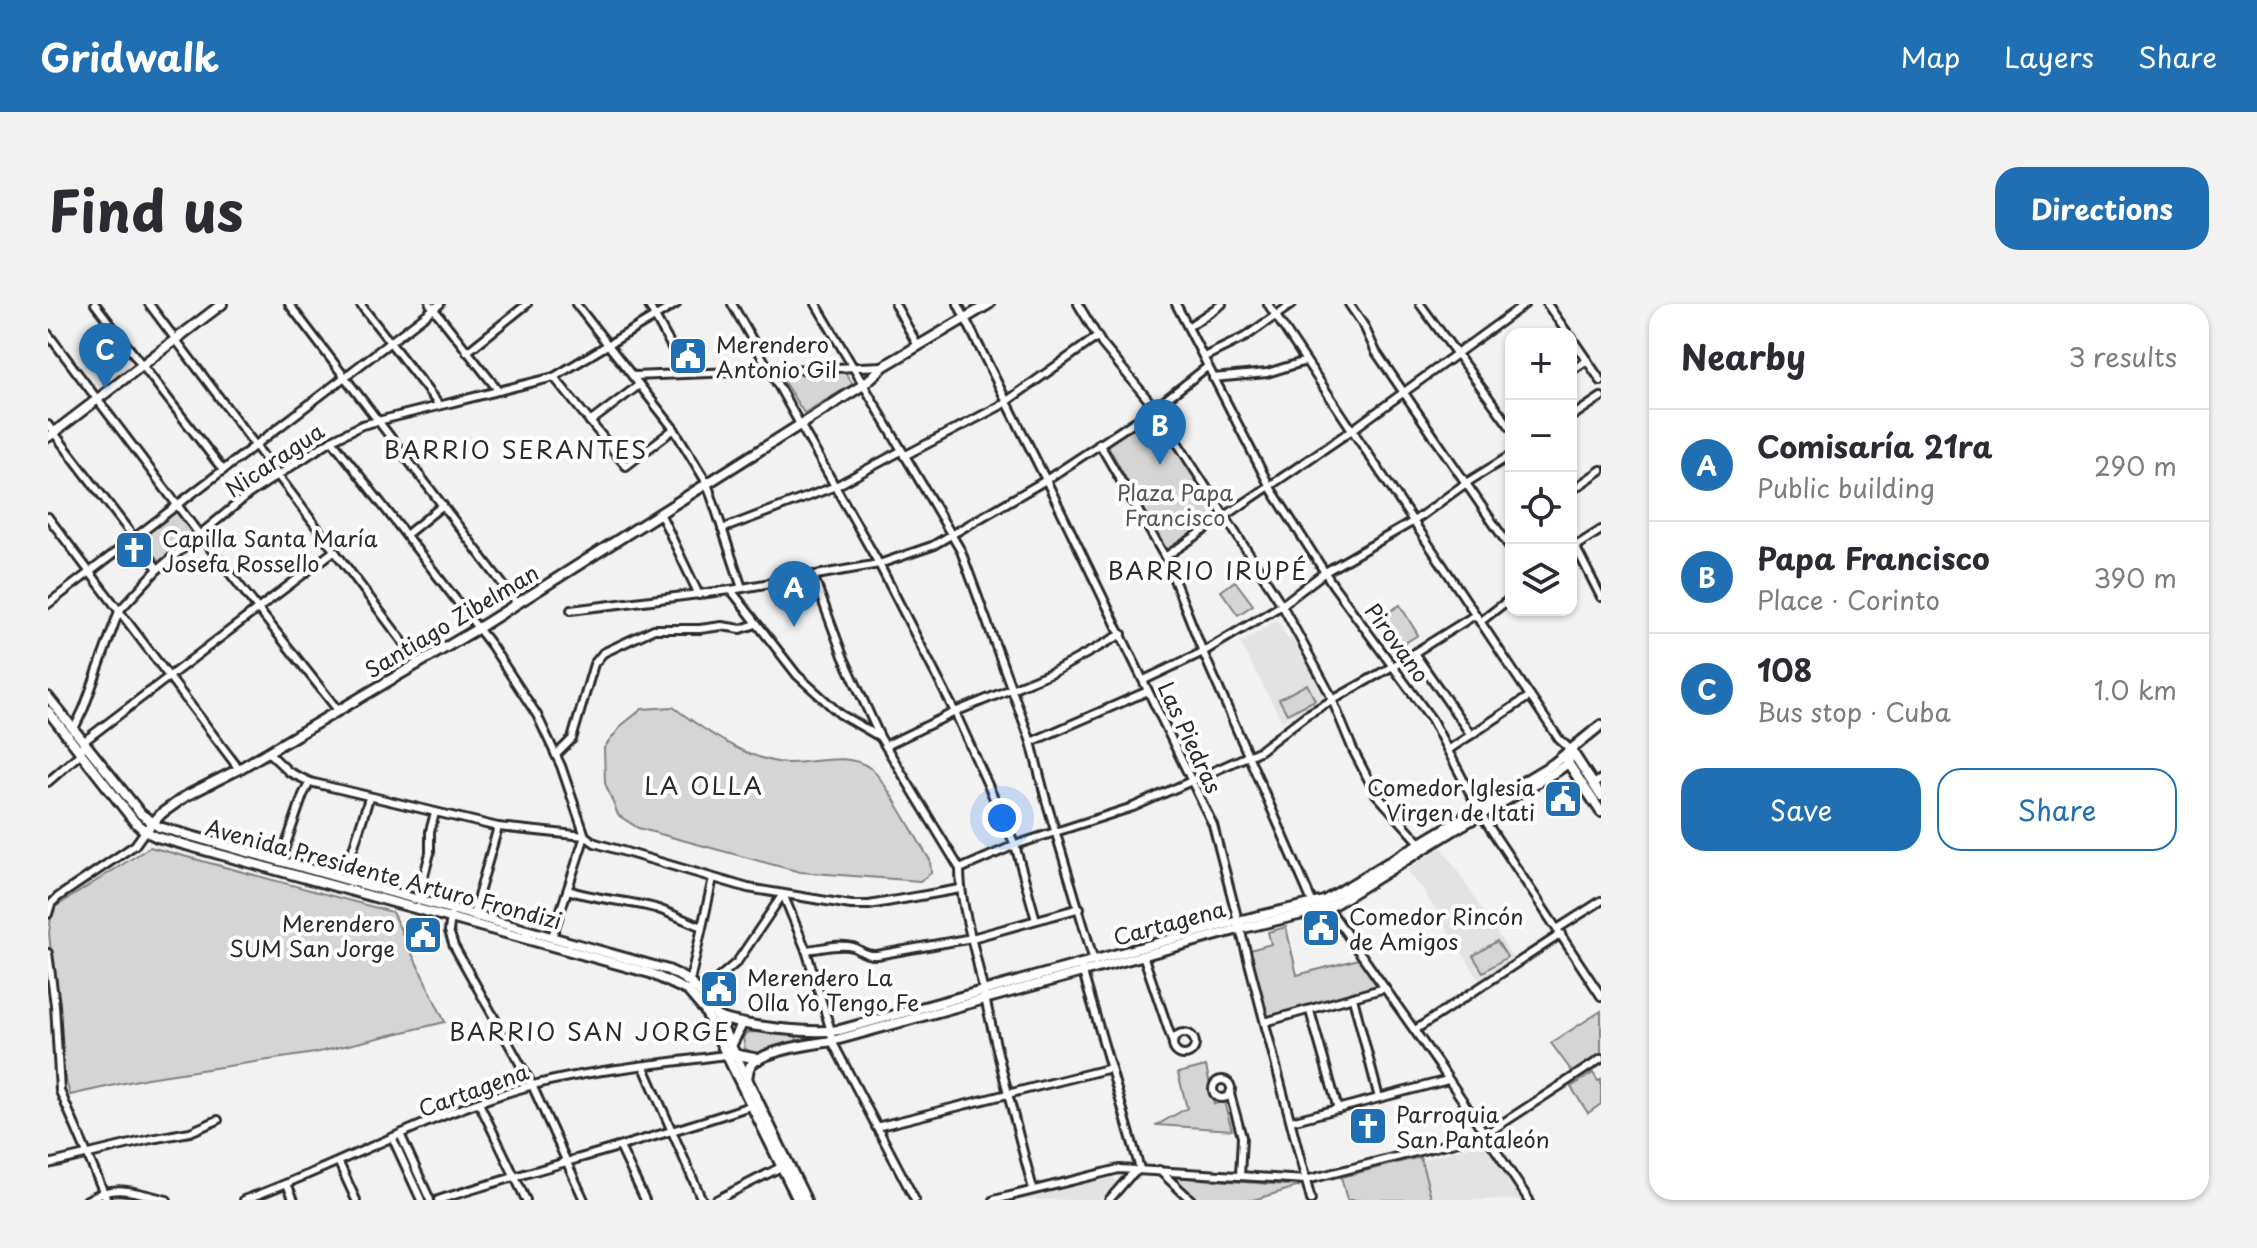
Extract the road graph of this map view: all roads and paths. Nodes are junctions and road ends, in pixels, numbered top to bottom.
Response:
1 (95, 304) edge
2 (149, 304) edge
3 (221, 304) edge
4 (289, 304) edge
5 (360, 304) edge
6 (527, 304) edge
7 (576, 304) edge
8 (648, 304) edge
9 (676, 304) edge
10 (732, 304) edge
11 (895, 304) edge
12 (958, 304) edge
13 (989, 304) edge
14 (1078, 304) edge
15 (1176, 304) edge
16 (1222, 304) edge
17 (1268, 304) edge
18 (1292, 304) edge
19 (1349, 304) edge
20 (1420, 304) edge
21 (1525, 304) edge
22 (1547, 304) edge
23 (819, 305) edge
24 (434, 306) edge
25 (1276, 315) junction
26 (656, 317) junction
27 (964, 318) junction
28 (1188, 327) junction
29 (1564, 328) edge
30 (48, 334) edge
31 (1097, 337) junction
32 (175, 340) junction
33 (389, 342) junction
34 (607, 344) junction
35 (918, 346) junction
36 (1577, 346) edge
37 (467, 352) junction
38 (1456, 355) junction
39 (1204, 357) junction
40 (1587, 360) junction
41 (1306, 361) junction
42 (142, 365) junction
43 (884, 366) junction
44 (853, 367) junction
45 (1207, 367) junction
46 (1577, 367) edge
47 (770, 370) junction
48 (680, 374) junction
49 (633, 376) junction
50 (344, 377) junction
51 (554, 377) junction
52 (1213, 378) junction
53 (1601, 381) edge
54 (639, 385) junction
55 (863, 385) junction
56 (498, 390) junction
57 (1404, 392) junction
58 (1601, 397) edge
59 (99, 398) junction
60 (1007, 401) junction
61 (439, 405) junction
62 (1155, 408) junction
63 (1577, 413) edge
64 (1504, 418) edge
65 (377, 419) junction
66 (590, 422) junction
67 (802, 424) junction
68 (674, 429) junction
69 (1352, 430) junction
70 (50, 431) edge
71 (332, 440) junction
72 (1099, 443) junction
73 (254, 446) junction
74 (903, 454) junction
75 (1505, 459) edge
76 (223, 470) junction
77 (1601, 470) edge
78 (277, 477) junction
79 (1046, 480) junction
80 (707, 483) junction
81 (1466, 483) junction
82 (836, 486) junction
83 (1270, 487) junction
84 (1577, 487) edge
85 (178, 505) junction
86 (443, 505) junction
87 (660, 513) junction
88 (48, 517) edge
89 (1225, 517) junction
90 (1414, 521) junction
91 (722, 529) junction
92 (1601, 530) edge
93 (199, 534) junction
94 (954, 534) junction
95 (406, 535) junction
96 (135, 539) junction
97 (1508, 544) edge
98 (1577, 545) edge
99 (334, 551) junction
100 (1577, 554) edge
101 (1165, 557) junction
102 (879, 564) junction
103 (158, 569) junction
104 (89, 572) junction
105 (1325, 572) junction
106 (813, 575) junction
107 (742, 588) junction
108 (731, 590) junction
109 (699, 595) junction
110 (1601, 597) edge
111 (517, 603) junction
112 (1505, 603) edge
113 (48, 604) edge
114 (1282, 605) junction
115 (257, 608) junction
116 (571, 610) dead end
117 (119, 611) junction
118 (1475, 615) junction
119 (1480, 622) junction
120 (756, 624) junction
121 (477, 629) junction
122 (1122, 634) junction
123 (1203, 652) junction
124 (1414, 653) junction
125 (418, 662) junction
126 (1393, 666) junction
127 (167, 677) junction
128 (1144, 680) junction
129 (1012, 688) junction
130 (1148, 691) junction
131 (1530, 696) junction
132 (48, 697) edge
133 (1332, 699) junction
134 (337, 709) junction
135 (48, 711) edge
136 (955, 712) junction
137 (1601, 725) edge
138 (71, 733) junction
139 (1471, 735) junction
140 (880, 737) junction
141 (83, 742) junction
142 (1031, 742) junction
143 (887, 745) junction
144 (1448, 750) junction
145 (268, 752) junction
146 (81, 753) junction
147 (556, 755) junction
148 (1248, 755) junction
149 (1568, 756) junction
150 (239, 769) junction
151 (48, 782) edge
152 (310, 782) junction
153 (1192, 782) junction
154 (1597, 782) edge
155 (1601, 796) edge
156 (369, 798) junction
157 (1480, 812) junction
158 (1601, 812) edge
159 (435, 813) junction
160 (152, 823) junction
161 (498, 827) junction
162 (145, 831) junction
163 (1056, 831) junction
164 (585, 836) junction
165 (1015, 845) junction
166 (1422, 845) junction
167 (280, 862) junction
168 (960, 869) junction
169 (344, 878) junction
170 (713, 878) junction
171 (333, 881) junction
172 (960, 889) junction
173 (568, 890) junction
174 (783, 894) junction
175 (418, 898) junction
176 (1601, 901) edge
177 (1313, 904) junction
178 (1326, 904) junction
179 (1080, 908) junction
180 (452, 913) junction
181 (48, 914) edge
182 (473, 914) junction
183 (1036, 920) junction
184 (1239, 925) junction
185 (702, 927) junction
186 (1559, 932) junction
187 (552, 937) junction
188 (972, 938) junction
189 (806, 950) junction
190 (1142, 951) junction
191 (48, 953) edge
192 (1094, 961) junction
193 (1081, 968) junction
194 (690, 981) junction
195 (1385, 988) junction
196 (702, 992) junction
197 (984, 995) junction
198 (1601, 996) edge
199 (48, 998) edge
200 (1353, 998) junction
201 (55, 1005) junction
202 (1310, 1011) junction
203 (717, 1017) junction
204 (1265, 1022) junction
205 (742, 1024) junction
206 (797, 1029) junction
207 (1415, 1030) junction
208 (832, 1036) junction
209 (1173, 1043) dead end
210 (799, 1047) junction
211 (734, 1050) junction
212 (725, 1055) junction
213 (759, 1059) junction
214 (1601, 1059) edge
215 (644, 1067) junction
216 (1111, 1068) junction
217 (1448, 1080) junction
218 (748, 1083) junction
219 (532, 1085) junction
220 (1007, 1094) junction
221 (1230, 1094) dead end
222 (1379, 1098) junction
223 (479, 1103) junction
224 (750, 1106) junction
225 (1338, 1109) junction
226 (218, 1120) dead end
227 (1291, 1121) junction
228 (876, 1127) junction
229 (672, 1133) junction
230 (1486, 1134) junction
231 (401, 1136) junction
232 (393, 1139) junction
233 (620, 1147) junction
234 (86, 1154) junction
235 (566, 1161) junction
236 (339, 1163) junction
237 (48, 1164) edge
238 (785, 1165) junction
239 (1140, 1169) junction
240 (1159, 1170) junction
241 (514, 1175) junction
242 (1240, 1176) junction
243 (1306, 1180) junction
244 (287, 1184) junction
245 (1033, 1189) junction
246 (102, 1190) junction
247 (87, 1200) edge
248 (107, 1200) edge
249 (167, 1200) edge
250 (244, 1200) edge
251 (294, 1200) edge
252 (356, 1200) edge
253 (421, 1200) edge
254 (430, 1200) edge
255 (438, 1200) edge
256 (526, 1200) edge
257 (584, 1200) edge
258 (645, 1200) edge
259 (702, 1200) edge
260 (716, 1200) edge
261 (798, 1200) edge
262 (806, 1200) edge
263 (915, 1200) edge
264 (994, 1200) edge
265 (1109, 1200) edge
266 (1191, 1200) edge
267 (1311, 1200) edge
268 (1529, 1200) edge

1 - 42 street
2 - 32 street
3 - 32 main road
4 - 50 street
5 - 33 street
6 - 37 street
7 - 34 street
8 - 26 street
9 - 26 street, Nicaragua
10 - 47 street
11 - 35 street
12 - 27 street, Las Piedras
13 - 27 main road
14 - 31 street
15 - 28 street, Pirovano
16 - 28 street
17 - 25 street
18 - 25 street
19 - 57 street
20 - 38 street
21 - 38 street
22 - 29 street
23 - 44 street
24 - 33 street
24 - 37 street
25 - 39 street
25 - 41 street
26 - 34 street, Nicaragua
26 - 48 street
27 - 35 main road
27 - 60 street, Las Piedras
28 - 39 street, Pirovano
30 - 59 street
31 - 60 street
31 - 62 street
32 - 42 main road
32 - 73 street
33 - 50 street
33 - 61 street
34 - 49 street
34 - 51 street, Nicaragua
35 - 43 main road
36 - 40 street
37 - 56 street
38 - 57 street
38 - 64 street
39 - 45 street, Pirovano
40 - 46 street
40 - 53 street
41 - 52 street
41 - 69 street
42 - 59 main road
42 - 76 street
43 - 44 street
43 - 55 main road, Santiago Zibelman
44 - 47 street
44 - 55 street
45 - 52 street, Pirovano
45 - 62 street
47 - 48 street
47 - 67 street
48 - 49 street
49 - 54 street
50 - 65 street
50 - 73 street
51 - 56 street, Nicaragua
51 - 66 street
52 - 83 street, Pirovano
54 - 66 street
54 - 68 street
55 - 67 main road, Santiago Zibelman
55 - 74 street
56 - 61 street, Nicaragua
57 - 69 street
57 - 81 street
58 - 63 street
59 - 70 main road
59 - 85 street
60 - 74 street
60 - 79 street, Las Piedras
61 - 65 street, Nicaragua
62 - 72 street
62 - 89 street
65 - 71 street, Nicaragua
65 - 86 street
66 - 68 street
67 - 80 main road, Santiago Zibelman
67 - 82 street
68 - 80 street
69 - 83 street
69 - 90 street
70 - 96 street
71 - 78 street, Nicaragua
71 - 95 street
72 - 79 street
72 - 101 street
73 - 76 street
73 - 78 street
74 - 82 street
74 - 94 street
75 - 81 street
76 - 85 street
77 - 84 street
78 - 93 street, Nicaragua
78 - 99 street
79 - 94 street
79 - 122 street, Las Piedras
80 - 87 main road, Santiago Zibelman
80 - 91 street
81 - 90 street
81 - 97 street
82 - 91 street
82 - 102 street
83 - 89 street
83 - 105 street, Pirovano
85 - 93 street
85 - 96 street
86 - 95 street
86 - 111 street
87 - 109 street
87 - 111 main road, Santiago Zibelman
88 - 104 street
89 - 101 street
89 - 114 street
90 - 105 street
90 - 118 street
91 - 107 street
92 - 98 street
93 - 103 street, Nicaragua
93 - 115 street
94 - 102 street
94 - 129 street
95 - 121 street
96 - 103 street
96 - 104 street
99 - 115 street
99 - 125 street
100 - 110 street
101 - 123 street
102 - 106 street
102 - 136 street
103 - 117 street, Nicaragua
104 - 113 street
104 - 117 street
105 - 114 street
105 - 126 street, Pirovano
106 - 107 street
106 - 140 street
107 - 108 street
108 - 109 street
108 - 120 street
109 - 116 street
111 - 121 main road, Santiago Zibelman
112 - 119 street
114 - 123 street
114 - 133 street
115 - 127 street
115 - 134 street
117 - 127 street
117 - 138 street, Nicaragua
118 - 119 street
118 - 124 street
119 - 131 street
120 - 140 street
120 - 147 street
121 - 125 main road, Santiago Zibelman
121 - 147 street
122 - 128 street, Las Piedras
122 - 129 street
123 - 128 street
123 - 148 street
124 - 126 street
124 - 139 street
125 - 134 main road, Santiago Zibelman
126 - 133 street
126 - 144 street, Pirovano
127 - 141 street
127 - 150 street
128 - 130 street, Las Piedras
129 - 136 street
129 - 142 street
130 - 142 street
130 - 153 street, Las Piedras
131 - 139 street
131 - 149 street
132 - 138 main road, Avenida Presidente Arturo Frondizi
133 - 148 street
133 - 166 street
134 - 145 main road, Santiago Zibelman
135 - 138 main road, Avenida Presidente Arturo Frondizi
136 - 143 street
136 - 165 street
137 - 149 main road, Cartagena
138 - 141 main road, Avenida Presidente Arturo Frondizi
138 - 146 main road, Avenida Presidente Arturo Frondizi
139 - 144 street
140 - 143 street
141 - 146 street
141 - 160 main road, Avenida Presidente Arturo Frondizi
142 - 163 street
143 - 168 street
144 - 157 street, Pirovano
145 - 150 main road, Santiago Zibelman
145 - 152 street
146 - 151 street
146 - 162 main road, Avenida Presidente Arturo Frondizi
147 - 164 street
148 - 153 street
148 - 177 street
149 - 154 main road
149 - 157 main road, Cartagena
149 - 158 main road
150 - 160 main road, Santiago Zibelman
152 - 156 street
152 - 167 street
153 - 163 street
153 - 184 street, Las Piedras
154 - 155 main road
156 - 159 street
156 - 169 street
157 - 166 main road, Cartagena
157 - 186 street, Pirovano
159 - 161 street
159 - 175 street
160 - 162 main road, Santiago Zibelman
160 - 167 main road, Avenida Presidente Arturo Frondizi
161 - 164 street
161 - 182 street
162 - 171 main road, Avenida Presidente Arturo Frondizi
162 - 181 street, Santiago Zibelman
163 - 165 street
163 - 179 street
164 - 170 street
164 - 173 street
165 - 168 street
165 - 183 street
166 - 178 main road, Cartagena
167 - 171 main road, Avenida Presidente Arturo Frondizi
168 - 172 street
169 - 171 main road, Avenida Presidente Arturo Frondizi
169 - 175 main road, Avenida Presidente Arturo Frondizi
170 - 174 street
170 - 185 street
171 - 180 main road, Avenida Presidente Arturo Frondizi
172 - 174 street
172 - 188 street
173 - 185 street
173 - 187 street
174 - 189 street
174 - 196 street
175 - 180 main road, Avenida Presidente Arturo Frondizi
176 - 186 street
177 - 178 main road, Cartagena
177 - 184 main road, Cartagena
178 - 184 main road, Cartagena
178 - 195 street
179 - 183 street
179 - 192 street
180 - 182 main road, Avenida Presidente Arturo Frondizi
180 - 212 main road, Avenida Presidente Arturo Frondizi
180 - 219 street
182 - 187 main road, Avenida Presidente Arturo Frondizi
183 - 188 street
184 - 190 main road, Cartagena
184 - 204 street, Las Piedras
185 - 194 street
186 - 198 street, Pirovano
186 - 207 street
187 - 194 main road, Avenida Presidente Arturo Frondizi
188 - 189 street
188 - 197 street
189 - 208 street
190 - 192 main road, Cartagena
190 - 193 main road, Cartagena
190 - 209 street
191 - 201 street
192 - 193 main road, Cartagena
193 - 197 main road, Cartagena
193 - 216 street
194 - 196 main road, Avenida Presidente Arturo Frondizi
195 - 200 street
195 - 207 street
196 - 203 main road, Avenida Presidente Arturo Frondizi
197 - 208 main road, Cartagena
197 - 220 street
199 - 201 street
200 - 202 street
200 - 222 street
201 - 234 street
202 - 204 street
202 - 225 street
203 - 205 main road, Cartagena
203 - 211 main road, Avenida Presidente Arturo Frondizi
204 - 227 street, Las Piedras
205 - 206 main road, Cartagena
205 - 211 main road
206 - 208 main road, Cartagena
206 - 210 main road
207 - 217 street
208 - 210 main road, Cartagena
208 - 228 street
210 - 213 main road, Cartagena
211 - 212 main road
211 - 213 main road
211 - 218 main road, Avenida Presidente Arturo Frondizi
212 - 215 street, Cartagena
212 - 224 main road, Avenida Presidente Arturo Frondizi
213 - 218 main road
214 - 230 street
215 - 219 street, Cartagena
215 - 229 street
216 - 220 street
216 - 239 street
217 - 222 street
217 - 230 street
218 - 238 main road, Avenida Presidente Arturo Frondizi
219 - 223 street, Cartagena
219 - 235 street
220 - 228 street
220 - 245 street
221 - 242 street
222 - 225 street
223 - 231 street, Cartagena
223 - 241 street
224 - 229 street
224 - 238 main road, Avenida Presidente Arturo Frondizi
225 - 227 street
226 - 234 street
227 - 243 street, Las Piedras
228 - 263 street
229 - 233 street
229 - 259 street
230 - 243 street
230 - 268 street
231 - 232 street, Cartagena
231 - 254 street
232 - 236 street, Cartagena
232 - 253 street
233 - 235 street
233 - 258 street
234 - 237 street
234 - 246 street
235 - 241 street
235 - 257 street
236 - 244 street, Cartagena
236 - 252 street
238 - 260 street
238 - 261 main road
238 - 262 main road
239 - 240 street
239 - 245 street
239 - 265 street
240 - 242 street
240 - 266 street
241 - 255 street
241 - 256 street
242 - 243 street
243 - 267 street, Las Piedras
244 - 250 street, Cartagena
244 - 251 street
245 - 264 street
246 - 247 street
246 - 248 street
246 - 249 street

